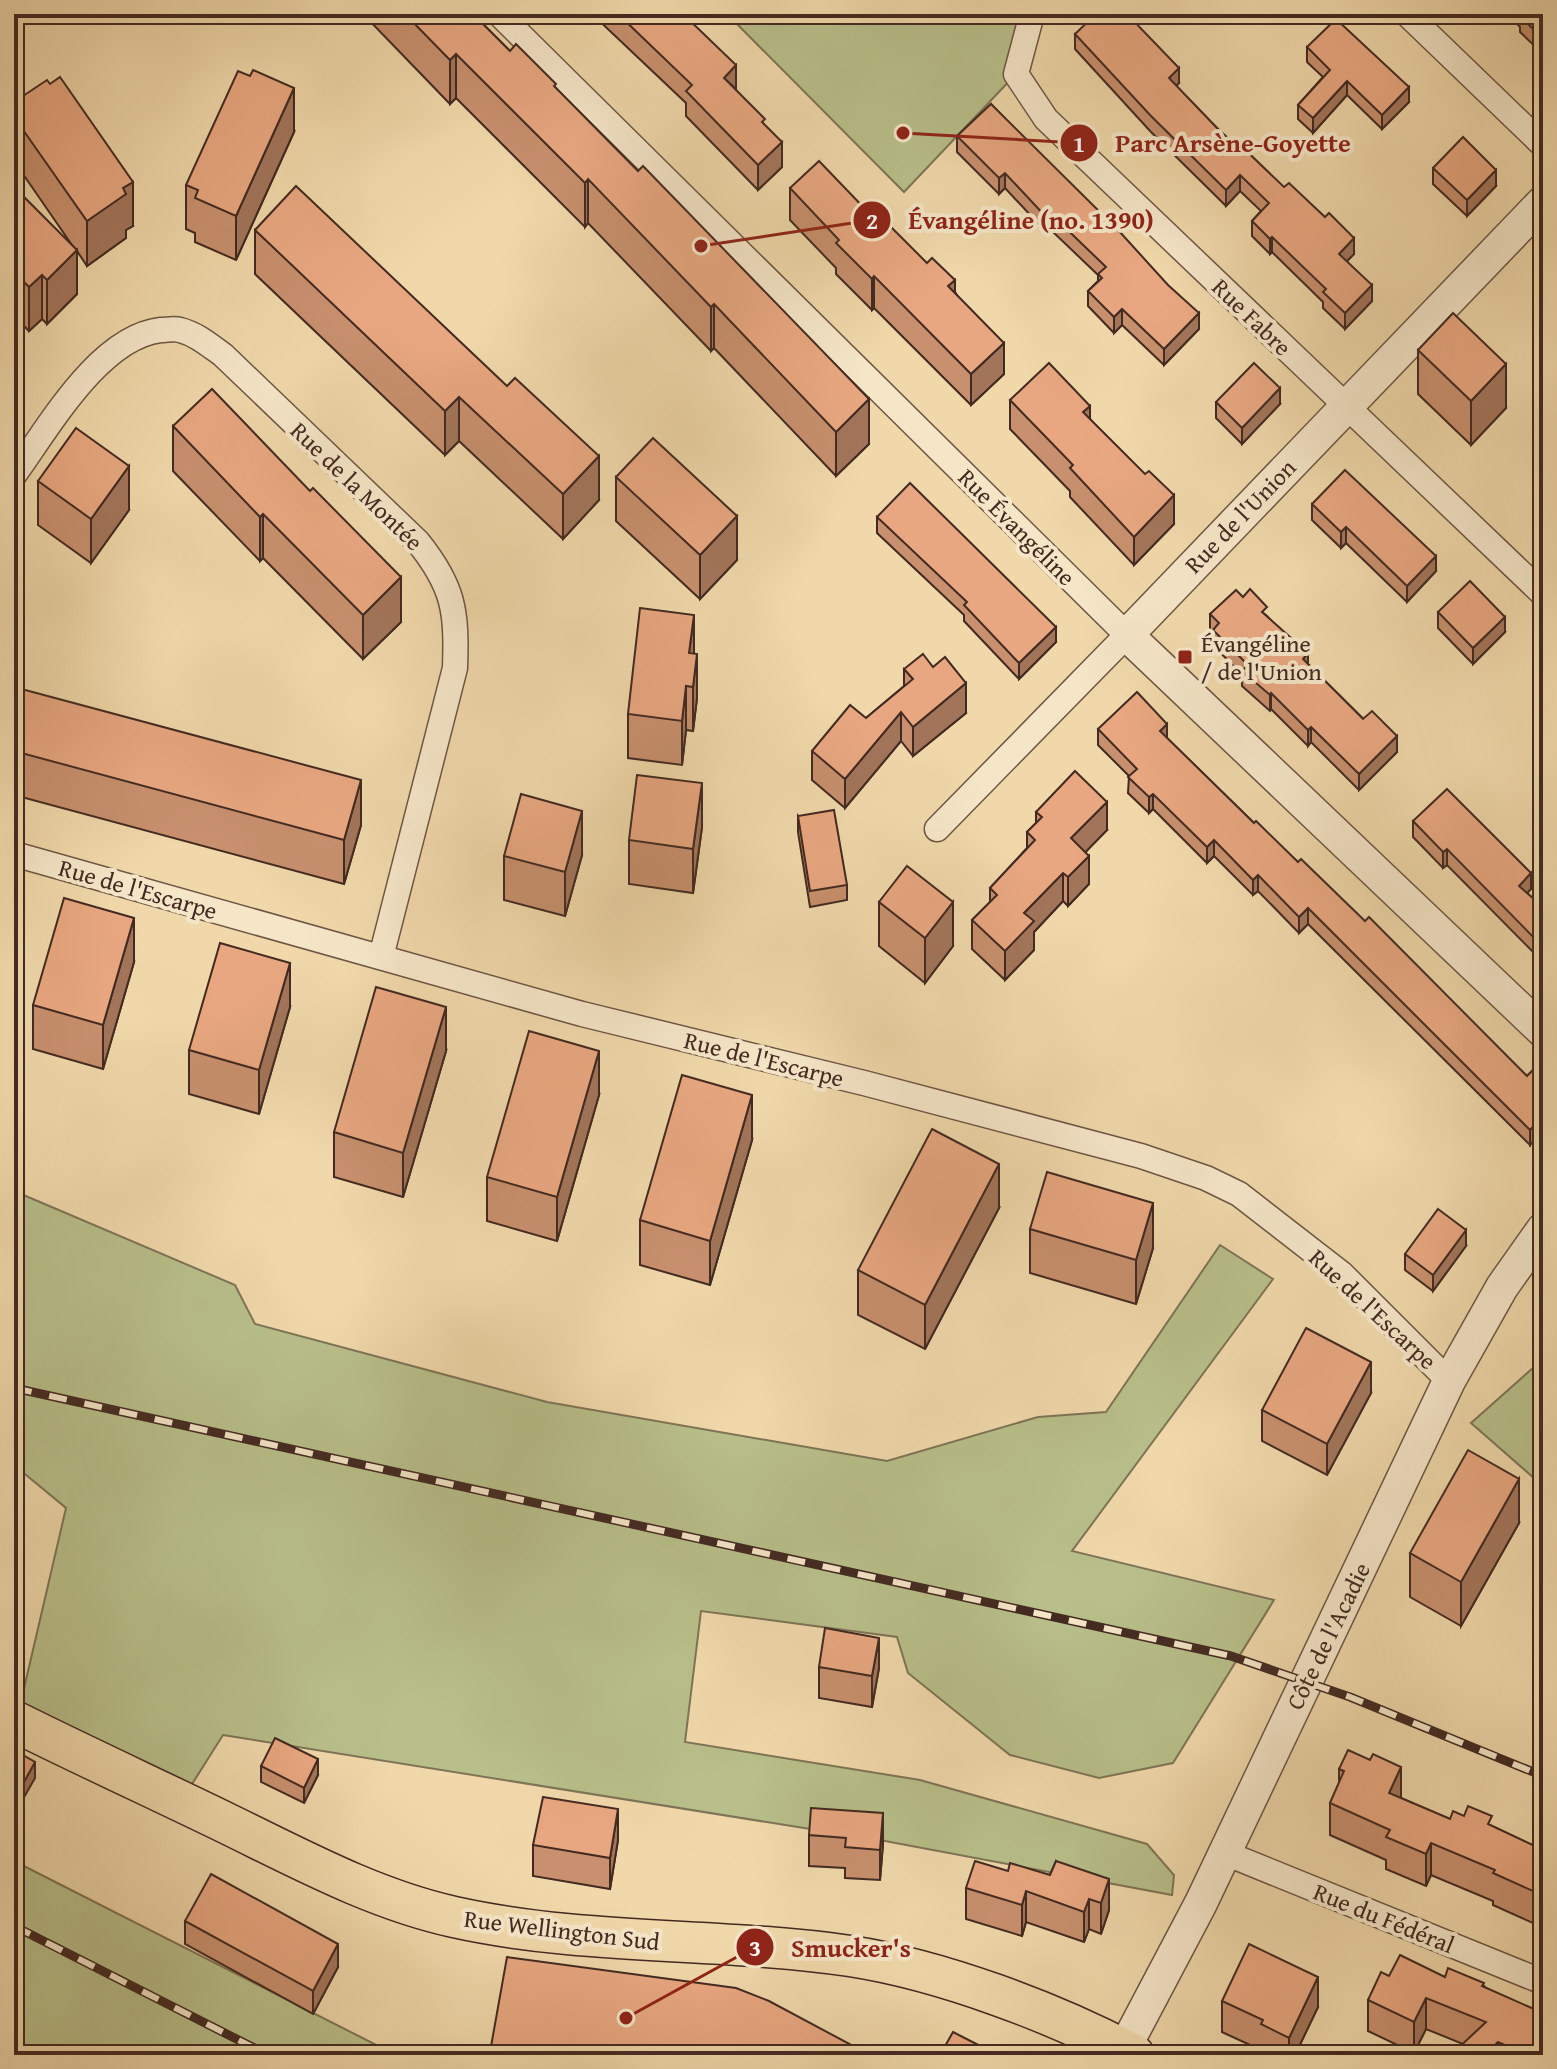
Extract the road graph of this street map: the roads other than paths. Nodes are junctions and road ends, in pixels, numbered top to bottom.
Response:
1 (499, 14) edge
2 (1032, 14) edge
3 (1407, 14) edge
4 (1543, 145) edge
5 (1543, 202) edge
6 (1344, 406) junction
7 (14, 475) edge
8 (1543, 594) edge
9 (1127, 635) junction
10 (937, 829) dead end
11 (14, 854) edge
12 (381, 957) junction
13 (1543, 1031) edge
14 (1543, 1229) edge
15 (1449, 1381) junction
16 (14, 1721) edge
17 (1225, 1853) junction
18 (1543, 1982) edge
19 (1129, 2052) edge

1 - 9 street, Rue Évangéline
2 - 6 street, Rue Fabre
3 - 4 street
5 - 6 street, Rue de l'Union
6 - 8 street, Rue Fabre
6 - 9 street, Rue de l'Union
7 - 12 street, Rue de la Montée
9 - 10 street, Rue de l'Union
9 - 13 street, Rue Évangéline
11 - 12 street, Rue de l'Escarpe
12 - 15 street, Rue de l'Escarpe
14 - 15 street, Côte de l'Acadie
15 - 17 street, Côte de l'Acadie
16 - 19 main road, Rue Wellington Sud
17 - 18 street, Rue du Fédéral
17 - 19 street, Côte de l'Acadie

